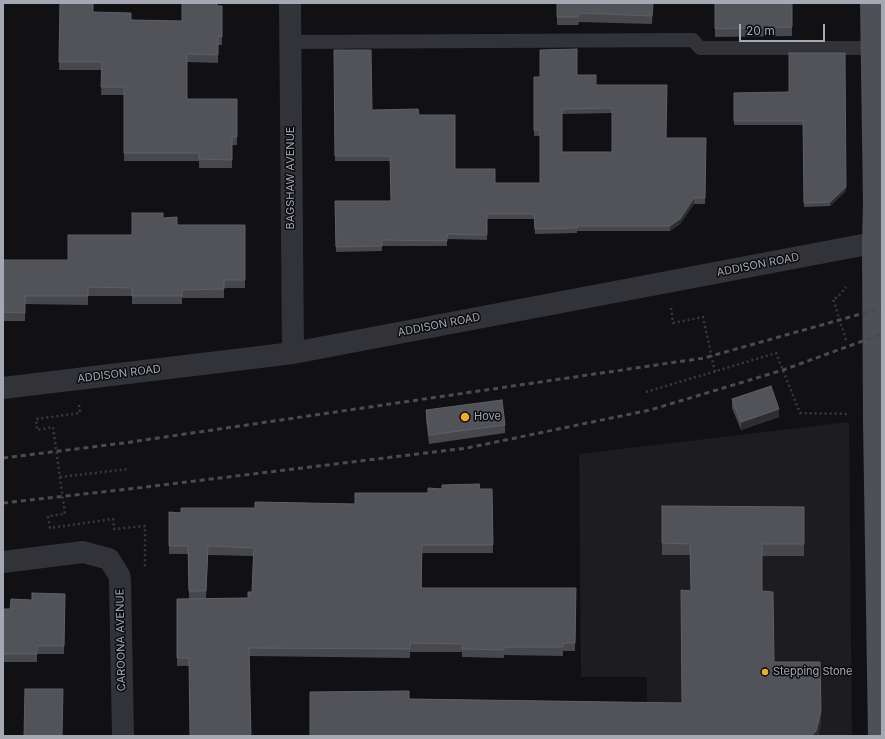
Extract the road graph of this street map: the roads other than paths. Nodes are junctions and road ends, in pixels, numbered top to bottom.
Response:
1 (290, 3) edge
2 (871, 3) edge
3 (290, 42) junction
4 (872, 48) junction
5 (873, 243) junction
6 (293, 353) junction
7 (3, 388) edge
8 (878, 408) edge
9 (3, 562) edge
10 (123, 736) edge
11 (879, 736) edge

1 - 3 street, BAGSHAW AVENUE
2 - 4 main road
3 - 4 lane
3 - 6 street, BAGSHAW AVENUE
4 - 5 main road
5 - 6 street, ADDISON ROAD
5 - 8 main road
6 - 7 street, ADDISON ROAD
8 - 11 main road
9 - 10 street, CAROONA AVENUE

